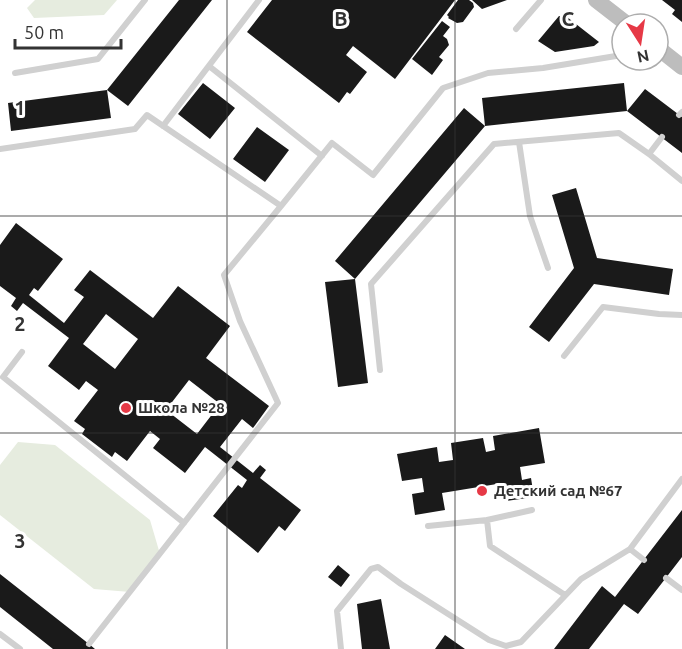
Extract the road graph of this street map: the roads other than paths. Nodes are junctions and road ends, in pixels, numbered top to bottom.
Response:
1 (145, 0) edge
2 (259, 0) edge
3 (541, 0) edge
4 (596, 0) edge
5 (612, 12) edge
6 (516, 28) dead end
7 (610, 57) edge
8 (670, 58) edge
9 (208, 66) junction
10 (682, 67) edge
11 (15, 73) dead end
12 (163, 126) junction
13 (662, 137) dead end
14 (519, 142) junction
15 (0, 149) edge
16 (649, 154) junction
17 (322, 156) junction
18 (682, 181) edge
19 (280, 206) junction
20 (548, 268) dead end
21 (682, 315) edge
22 (22, 352) dead end
23 (564, 356) dead end
24 (380, 370) dead end
25 (682, 479) edge
26 (532, 510) dead end
27 (487, 520) junction
28 (184, 523) junction
29 (429, 526) dead end
30 (630, 549) junction
31 (644, 560) dead end
32 (666, 578) dead end
33 (682, 590) edge
34 (565, 595) junction
35 (0, 634) edge
36 (88, 644) dead end
37 (20, 649) edge
38 (341, 649) edge

1 - 11 lane
2 - 9 lane
3 - 6 lane
4 - 5 street
7 - 17 lane
8 - 10 street
9 - 12 lane
9 - 17 lane
12 - 15 lane
12 - 19 lane
13 - 16 lane
14 - 16 lane
14 - 20 lane
14 - 24 lane
16 - 18 lane
17 - 19 lane
19 - 28 lane
21 - 23 lane
22 - 28 lane
25 - 30 lane
26 - 27 lane
27 - 29 lane
27 - 34 lane
28 - 36 lane
30 - 31 lane
30 - 34 lane
32 - 33 lane
34 - 38 lane
35 - 37 lane

